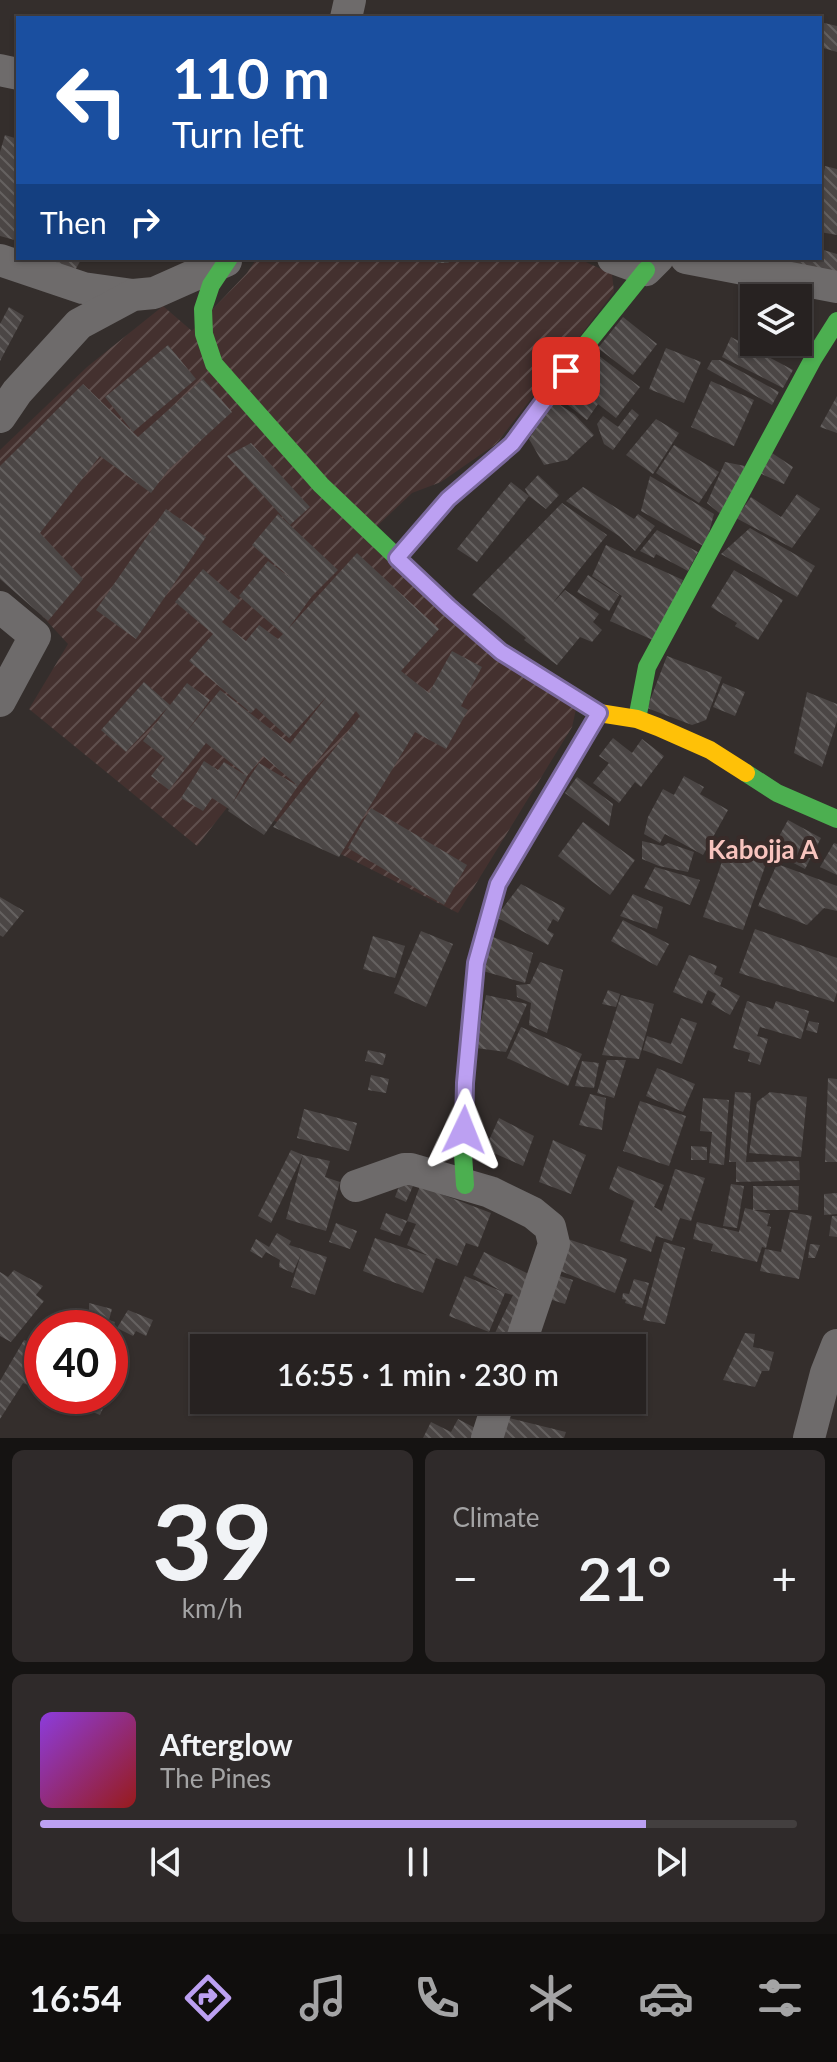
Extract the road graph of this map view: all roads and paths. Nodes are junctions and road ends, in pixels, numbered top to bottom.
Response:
1 (0, 260) edge
2 (228, 260) edge
3 (626, 260) edge
4 (696, 260) edge
5 (652, 264) edge
6 (837, 287) edge
7 (133, 295) junction
8 (837, 321) edge
9 (0, 417) edge
10 (397, 558) junction
11 (0, 607) edge
12 (0, 701) edge
13 (599, 713) junction
14 (637, 719) junction
15 (837, 819) edge
16 (465, 1185) junction
17 (356, 1186) dead end
18 (524, 1334) edge
19 (837, 1345) edge
20 (495, 1414) edge
21 (487, 1438) edge
22 (809, 1438) edge

1 - 7 street
2 - 7 street
2 - 10 street
3 - 5 street
4 - 6 street
5 - 10 street
7 - 9 street
8 - 14 street
10 - 13 street
11 - 12 street
13 - 14 street
13 - 16 street
14 - 15 street
16 - 17 street
16 - 18 street
19 - 22 street
20 - 21 street

